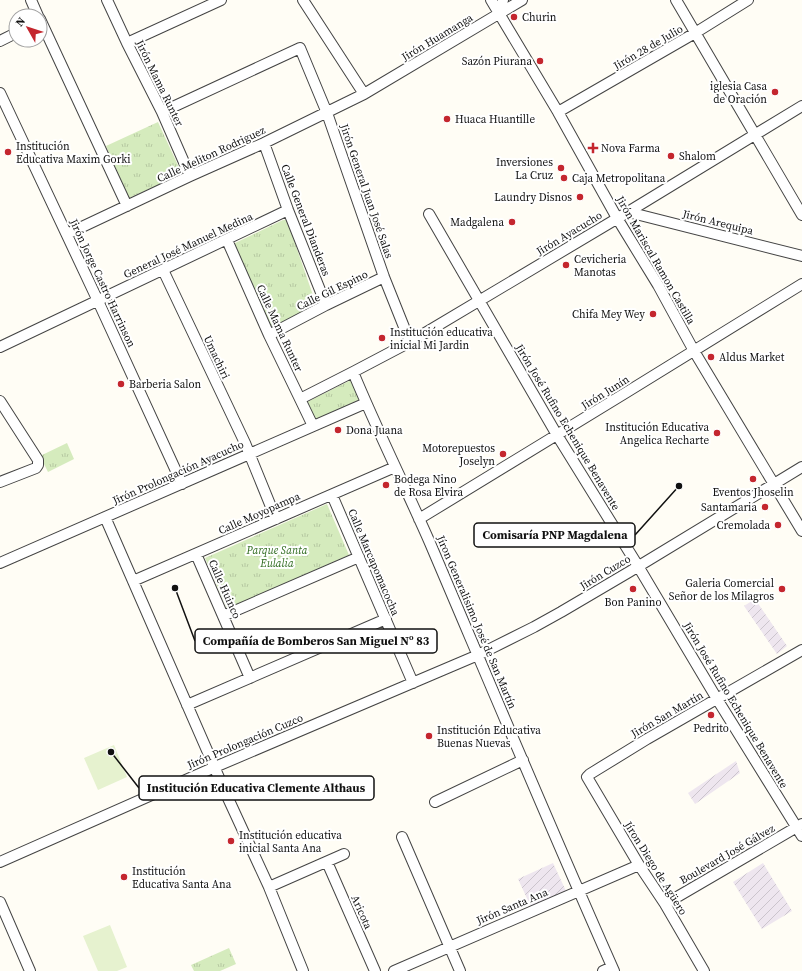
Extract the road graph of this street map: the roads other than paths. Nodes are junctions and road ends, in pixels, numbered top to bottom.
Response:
1 (107, 0) edge
2 (221, 0) edge
3 (303, 0) edge
4 (491, 0) edge
5 (503, 0) edge
6 (522, 0) edge
7 (676, 0) edge
8 (748, 0) edge
9 (499, 14) junction
10 (695, 33) junction
11 (48, 37) edge
12 (127, 43) junction
13 (0, 93) edge
14 (364, 94) junction
15 (802, 106) edge
16 (162, 112) junction
17 (558, 112) junction
18 (327, 113) junction
19 (755, 135) junction
20 (264, 143) junction
21 (190, 176) junction
22 (127, 206) junction
23 (288, 210) junction
24 (628, 212) junction
25 (429, 214) dead end
26 (802, 215) edge
27 (617, 218) junction
28 (67, 234) junction
29 (227, 240) junction
30 (802, 256) edge
31 (163, 270) junction
32 (384, 277) junction
33 (802, 284) edge
34 (479, 300) junction
35 (98, 301) junction
36 (326, 306) junction
37 (269, 335) junction
38 (410, 342) junction
39 (0, 347) edge
40 (694, 351) junction
41 (353, 372) junction
42 (300, 399) junction
43 (0, 400) edge
44 (366, 404) junction
45 (313, 426) junction
46 (557, 435) junction
47 (249, 454) junction
48 (395, 467) junction
49 (802, 467) edge
50 (0, 482) edge
51 (774, 483) junction
52 (182, 484) junction
53 (332, 495) junction
54 (105, 517) junction
55 (276, 519) junction
56 (419, 519) junction
57 (802, 531) edge
58 (196, 554) junction
59 (359, 557) junction
60 (0, 563) edge
61 (638, 566) junction
62 (133, 581) junction
63 (223, 616) junction
64 (386, 620) junction
65 (802, 650) edge
66 (478, 655) junction
67 (250, 678) junction
68 (413, 683) junction
69 (717, 699) junction
70 (187, 705) junction
71 (523, 760) junction
72 (215, 767) junction
73 (587, 777) joint
74 (436, 802) dead end
75 (799, 825) edge
76 (802, 836) edge
77 (402, 837) dead end
78 (344, 854) dead end
79 (0, 862) edge
80 (327, 862) junction
81 (639, 865) junction
82 (269, 887) junction
83 (578, 891) junction
84 (0, 902) edge
85 (665, 904) junction
86 (449, 947) junction
87 (609, 970) edge
88 (30, 971) edge
89 (303, 971) edge
90 (375, 971) edge
91 (394, 971) edge
92 (460, 971) edge
93 (704, 971) edge

1 - 12 street, Jirón Mama Runter
2 - 12 street
3 - 14 street
4 - 9 street, Jirón Mariscal Ramon Castilla
5 - 9 street
6 - 9 street, Jirón Huamanga
7 - 10 street
8 - 10 street, Jirón 28 de Julio
9 - 14 street, Jirón Huamanga
9 - 17 street, Jirón Mariscal Ramon Castilla
10 - 17 street, Jirón 28 de Julio
10 - 19 street
11 - 22 street
12 - 16 street, Jirón Mama Runter
13 - 28 street, Jirón Jorge Castro Harrinson
14 - 18 street, Calle Meliton Rodriguez
15 - 19 street, Jirón Ayacucho
16 - 18 street, Jirón General Juan José Salas
16 - 21 street, Jirón Mama Runter
17 - 27 street, Jirón Mariscal Ramon Castilla
18 - 20 street, Calle Meliton Rodriguez
18 - 32 street, Jirón General Juan José Salas
19 - 24 street, Jirón Ayacucho
19 - 26 street
20 - 21 street, Calle Meliton Rodriguez
20 - 23 street, Calle General Dianderas
21 - 22 street, Calle Meliton Rodriguez
22 - 28 street, Calle Meliton Rodriguez
23 - 29 street, General José Manuel Medina
23 - 36 street, Calle General Dianderas
24 - 27 street, Jirón Ayacucho
24 - 30 street, Jirón Arequipa
25 - 34 street, Jirón José Rufino Echenique Benavente
27 - 34 street, Jirón Ayacucho
27 - 40 street, Jirón Mariscal Ramon Castilla
28 - 35 street, Jirón Jorge Castro Harrinson
29 - 31 street, General José Manuel Medina
29 - 37 street, Calle Mama Runter
31 - 35 street, General José Manuel Medina
31 - 47 street, Umachiri
32 - 36 street, Calle Gil Espino
32 - 38 street, Jirón General Juan José Salas
33 - 40 street, Jirón Junín
34 - 38 street, Jirón Ayacucho
34 - 46 street, Jirón José Rufino Echenique Benavente
35 - 39 street, General José Manuel Medina
35 - 52 street, Jirón Jorge Castro Harrinson
36 - 37 street, Calle Gil Espino
37 - 42 street, Calle Mama Runter
38 - 41 street, Jirón Ayacucho
40 - 46 street, Jirón Junín
40 - 51 street, Jirón Mariscal Ramon Castilla
41 - 42 street, Jirón Ayacucho
41 - 44 street, Jíron Generalisimo José de San Martín
42 - 45 street, Calle Mama Runter
43 - 50 street
44 - 45 street, Jirón Prolongación Ayacucho
44 - 48 street, Jíron Generalisimo José de San Martín
45 - 47 street, Jirón Prolongación Ayacucho
46 - 56 street, Jirón Junín
46 - 61 street, Jirón José Rufino Echenique Benavente
47 - 52 street, Jirón Prolongación Ayacucho
47 - 55 street, Umachiri
48 - 53 street, Calle Moyopampa
48 - 56 street, Jíron Generalisimo José de San Martín
49 - 51 street, Jirón Cuzco
51 - 57 street, Jirón Mariscal Ramon Castilla
51 - 61 street, Jirón Cuzco
52 - 54 street, Jirón Prolongación Ayacucho
53 - 55 street, Calle Moyopampa
53 - 59 street, Calle Marcapomacocha
54 - 60 street, Jirón Prolongación Ayacucho
54 - 62 street
55 - 58 street, Calle Moyopampa
56 - 66 street, Jíron Generalisimo José de San Martín
58 - 62 street, Calle Moyopampa
58 - 63 street, Calle Huinco
59 - 63 street
59 - 64 street, Calle Marcapomacocha
61 - 66 street, Jirón Cuzco
61 - 69 street, Jirón José Rufino Echenique Benavente
62 - 70 street
63 - 67 street, Calle Huinco
64 - 67 street
64 - 68 street, Calle Marcapomacocha
65 - 69 street, Jirón San Martín
66 - 68 street, Jirón Prolongación Cuzco
66 - 71 street, Jíron Generalisimo José de San Martín
67 - 70 street
68 - 72 street, Jirón Prolongación Cuzco
69 - 73 street, Jirón San Martín
69 - 75 street, Jirón José Rufino Echenique Benavente
70 - 72 street
71 - 74 street
71 - 83 street, Jíron Generalisimo José de San Martín
72 - 79 street, Jirón Prolongación Cuzco
72 - 82 street
73 - 81 street, Jíron Diego de Agüero
75 - 76 street, Jirón José Rufino Echenique Benavente
75 - 85 street, Boulevard José Gálvez
77 - 86 street
78 - 80 street
80 - 82 street
80 - 90 street, Aricota
81 - 83 street, Jirón Santa Ana
81 - 85 street, Jíron Diego de Agüero
82 - 89 street
83 - 86 street, Jirón Santa Ana
83 - 87 street, Jíron Generalisimo José de San Martín
84 - 88 street
85 - 93 street, Jíron Diego de Agüero
86 - 91 street, Jirón Santa Ana
86 - 92 street

